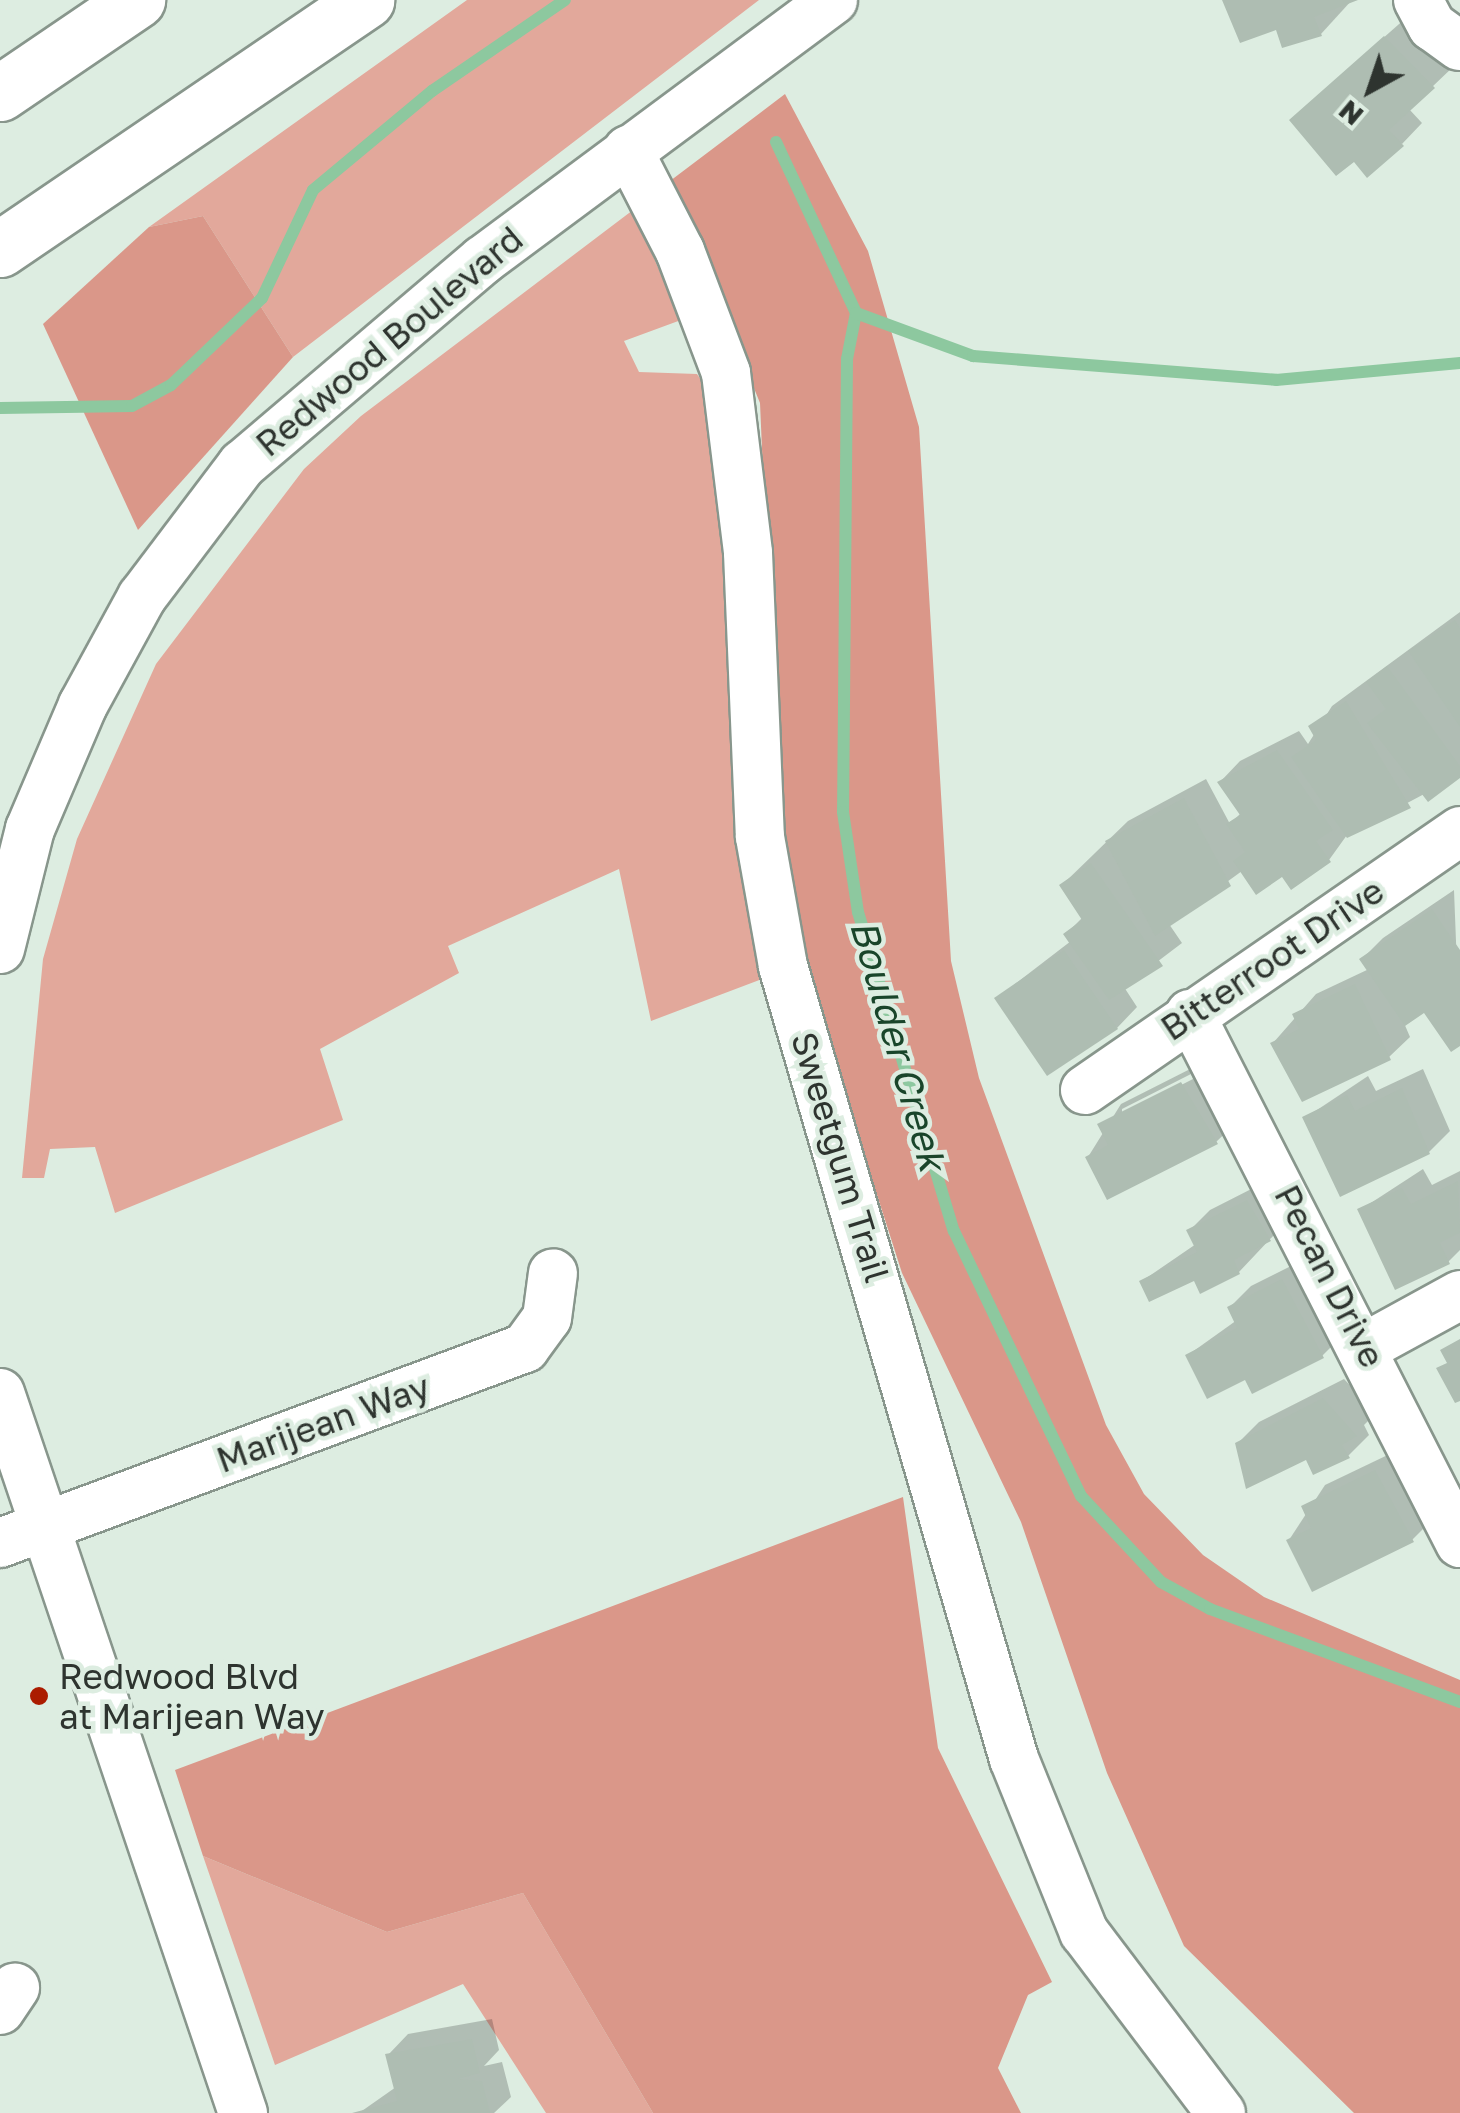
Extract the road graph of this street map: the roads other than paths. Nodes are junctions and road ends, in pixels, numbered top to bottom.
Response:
1 (137, 0) edge
2 (366, 0) edge
3 (833, 0) edge
4 (1418, 0) edge
5 (1460, 46) edge
6 (0, 93) edge
7 (628, 150) junction
8 (0, 248) edge
9 (1460, 830) edge
10 (0, 949) edge
11 (1190, 1014) junction
12 (1085, 1090) dead end
13 (552, 1273) dead end
14 (1460, 1295) edge
15 (1367, 1346) junction
16 (0, 1393) edge
17 (21, 1535) edge
18 (1460, 1544) edge
19 (243, 2113) edge
20 (1220, 2113) edge

1 - 6 main road
2 - 8 main road
3 - 7 street, Redwood Boulevard
4 - 5 street
7 - 10 street, Redwood Boulevard
7 - 20 street, Sweetgum Trail
9 - 11 street, Bitterroot Drive
11 - 12 street, Bitterroot Drive
11 - 15 street, Pecan Drive
13 - 17 street, Marijean Way
14 - 15 street
15 - 18 street, Pecan Drive
16 - 17 street
17 - 19 street

